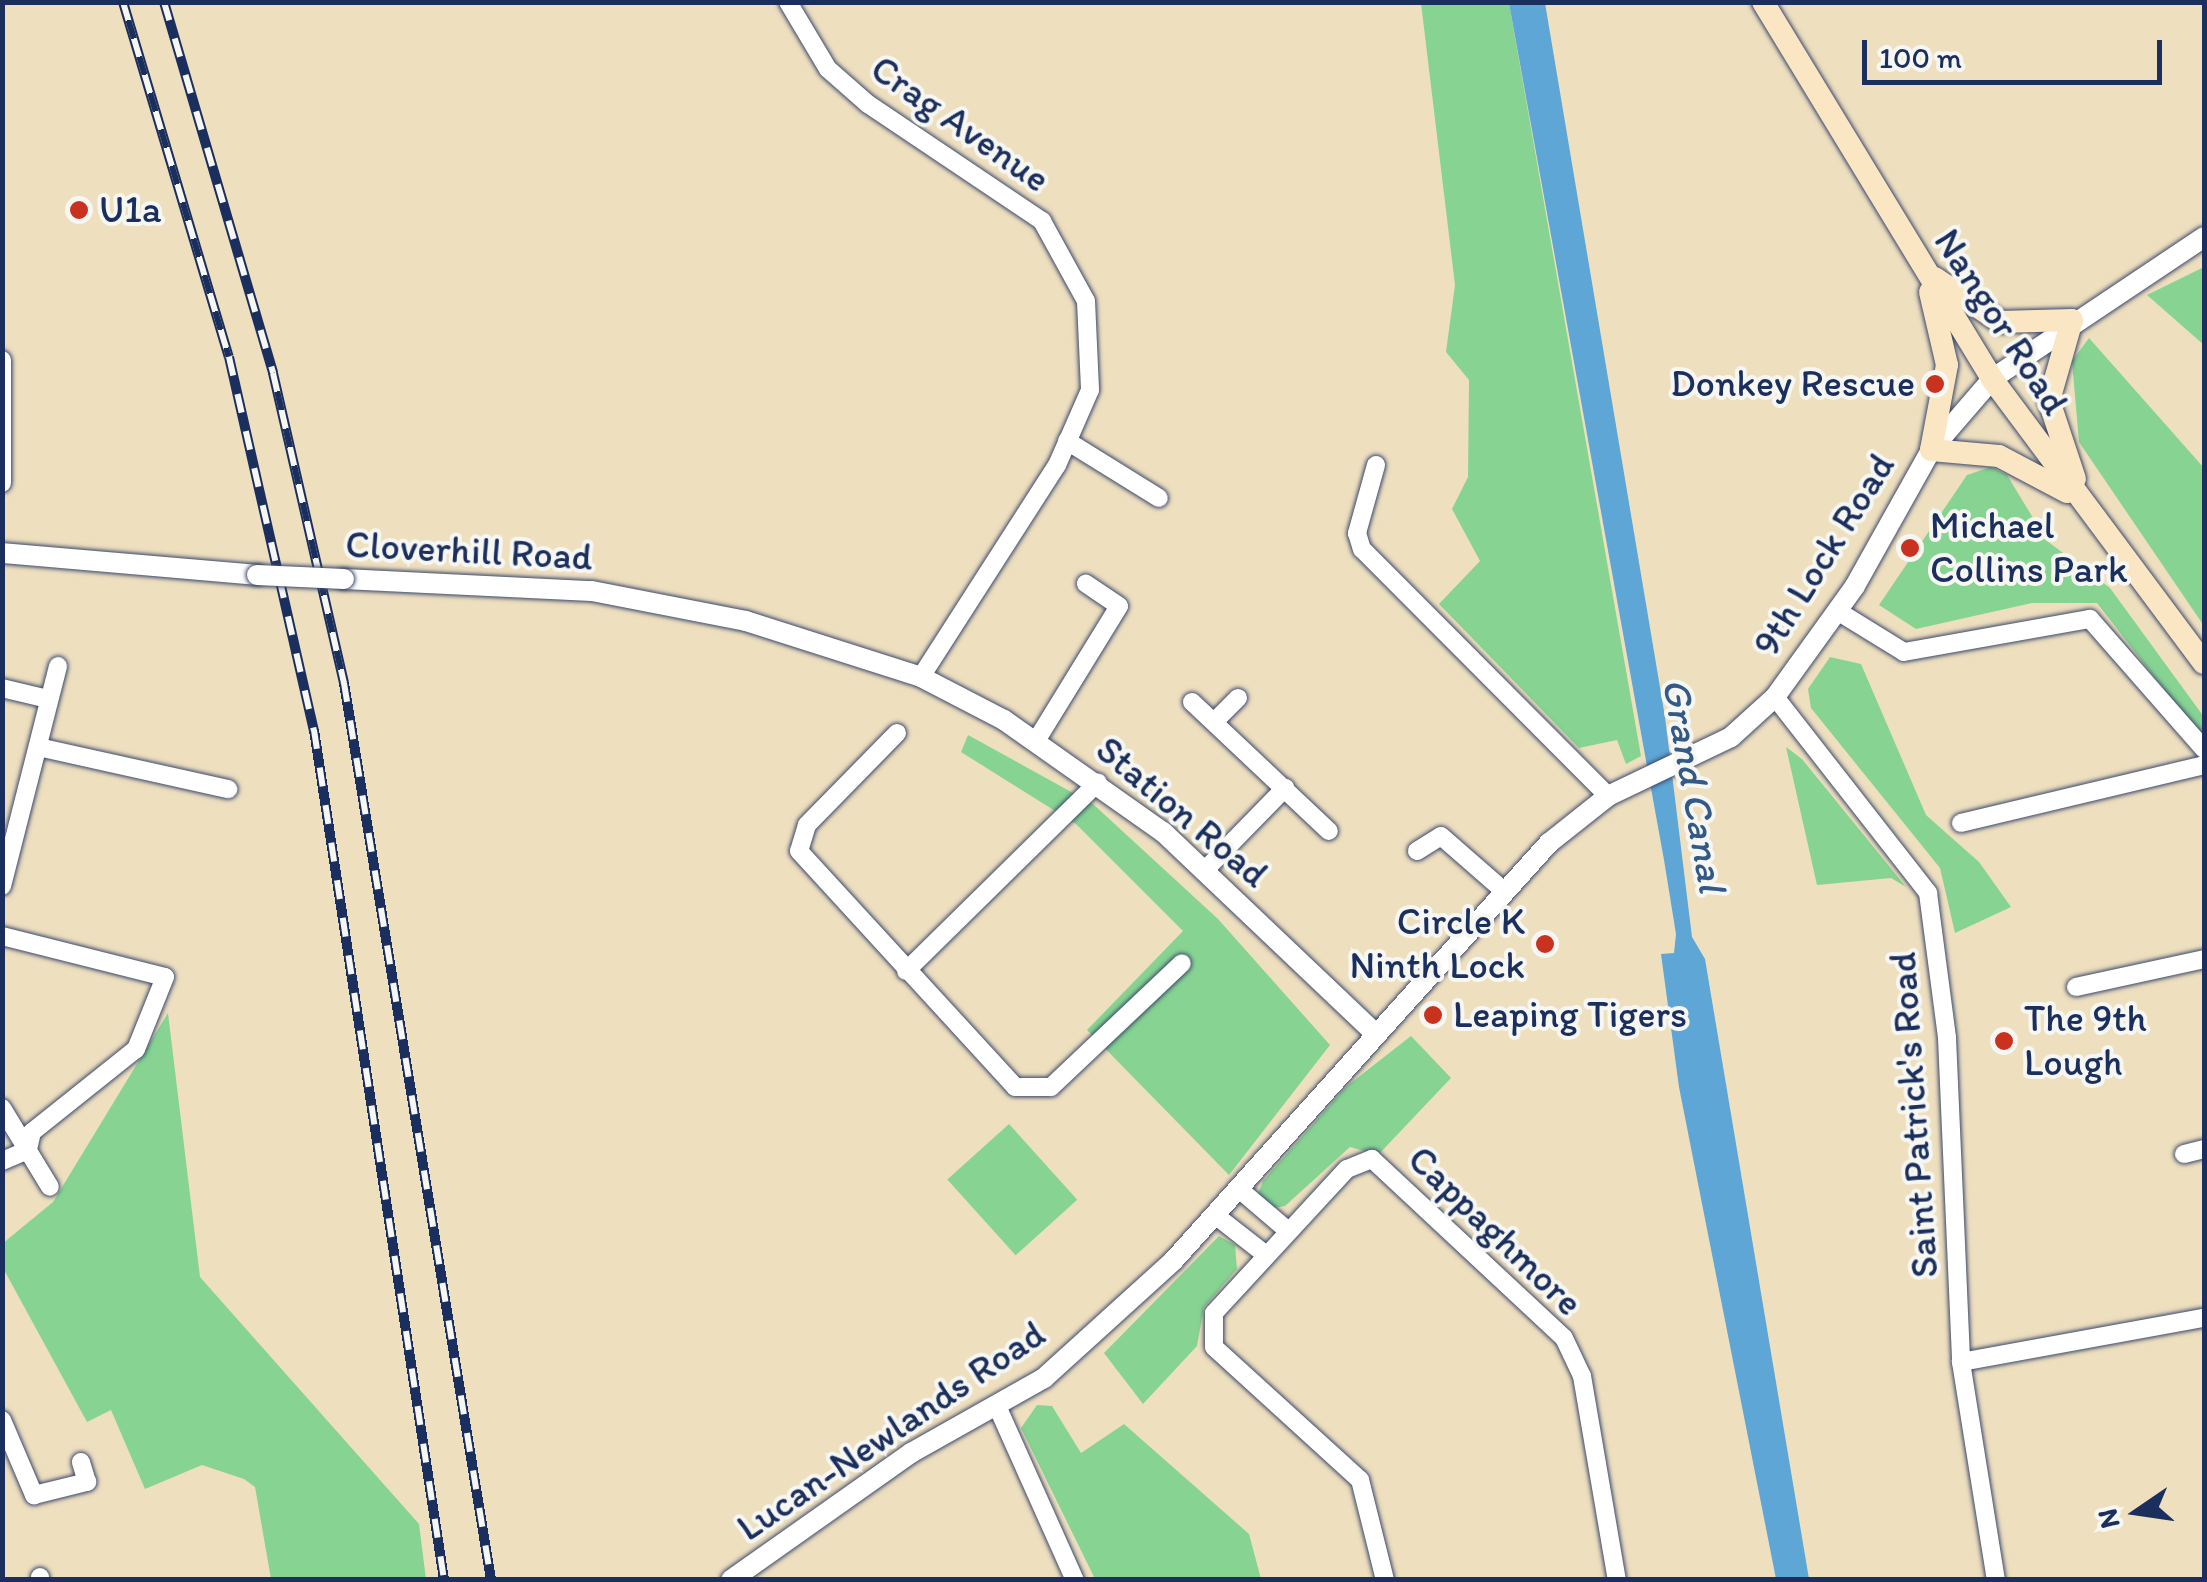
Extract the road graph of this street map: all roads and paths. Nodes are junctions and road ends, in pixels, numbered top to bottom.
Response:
1 (788, 2) edge
2 (1763, 2) edge
3 (2204, 238) edge
4 (1924, 270) junction
5 (2072, 320) junction
6 (2, 360) edge
7 (1992, 379) junction
8 (1067, 441) junction
9 (1930, 450) junction
10 (1376, 464) dead end
11 (2, 483) edge
12 (1159, 498) dead end
13 (2084, 505) junction
14 (2, 553) edge
15 (1086, 584) dead end
16 (1838, 612) junction
17 (2204, 664) edge
18 (58, 666) dead end
19 (921, 677) junction
20 (2, 688) edge
21 (1775, 697) junction
22 (1238, 698) dead end
23 (48, 699) junction
24 (1192, 702) dead end
25 (1214, 722) junction
26 (897, 733) dead end
27 (1036, 741) junction
28 (38, 747) junction
29 (2204, 749) edge
30 (2204, 765) edge
31 (1098, 782) junction
32 (1285, 788) junction
33 (228, 789) dead end
34 (1608, 796) junction
35 (1961, 822) dead end
36 (1329, 831) dead end
37 (1417, 850) dead end
38 (1205, 870) junction
39 (2, 886) edge
40 (1504, 891) junction
41 (2, 936) edge
42 (2204, 959) edge
43 (1182, 962) dead end
44 (906, 971) junction
45 (2076, 987) dead end
46 (1375, 1033) junction
47 (2, 1108) edge
48 (2204, 1149) edge
49 (28, 1150) junction
50 (2184, 1154) dead end
51 (2, 1162) edge
52 (50, 1187) dead end
53 (1239, 1189) junction
54 (1216, 1215) junction
55 (1287, 1230) junction
56 (1264, 1254) junction
57 (2204, 1318) edge
58 (1961, 1362) junction
59 (996, 1406) junction
60 (2, 1420) edge
61 (81, 1462) dead end
62 (732, 1580) edge
63 (1075, 1580) edge
64 (1385, 1580) edge
65 (1618, 1580) edge
66 (1996, 1580) edge

1 - 8 street, Crag Avenue
2 - 4 main road, Nangor Road
3 - 5 street, 9th Lock Road
4 - 5 main road
4 - 7 main road, Nangor Road
4 - 9 main road
5 - 7 street, 9th Lock Road
5 - 13 main road
6 - 11 street
7 - 9 street, 9th Lock Road
7 - 13 main road, Nangor Road
8 - 12 street
8 - 19 street, Crag Avenue
9 - 13 main road
9 - 16 street, 9th Lock Road
10 - 34 street
13 - 17 main road, Nangor Road
14 - 19 street, Cloverhill Road, bridge
15 - 27 street
16 - 21 street, 9th Lock Road
16 - 29 street
18 - 23 street
19 - 27 street, Station Road
20 - 23 street
21 - 34 street, 9th Lock Road
21 - 58 street, Saint Patrick's Road
22 - 25 street
23 - 28 street
24 - 25 street
25 - 32 street
26 - 44 street
27 - 31 street, Station Road
28 - 33 street
28 - 39 street
30 - 35 street
31 - 38 street, Station Road
31 - 44 street
32 - 36 street
32 - 38 street
34 - 40 street, 9th Lock Road
37 - 40 street
38 - 46 street, Station Road
40 - 46 street, 9th Lock Road
41 - 49 street
42 - 45 street
43 - 44 street
46 - 53 street, Lucan-Newlands Road
47 - 49 street
48 - 50 street
49 - 51 street
49 - 52 street
53 - 54 street, Lucan-Newlands Road
53 - 55 street
54 - 56 street
54 - 59 street, Lucan-Newlands Road
55 - 56 street, Cappaghmore
55 - 65 street, Cappaghmore
56 - 64 street, Cappaghmore
57 - 58 street
58 - 66 street, Saint Patrick's Road
59 - 62 street, Lucan-Newlands Road
59 - 63 street
60 - 61 street

